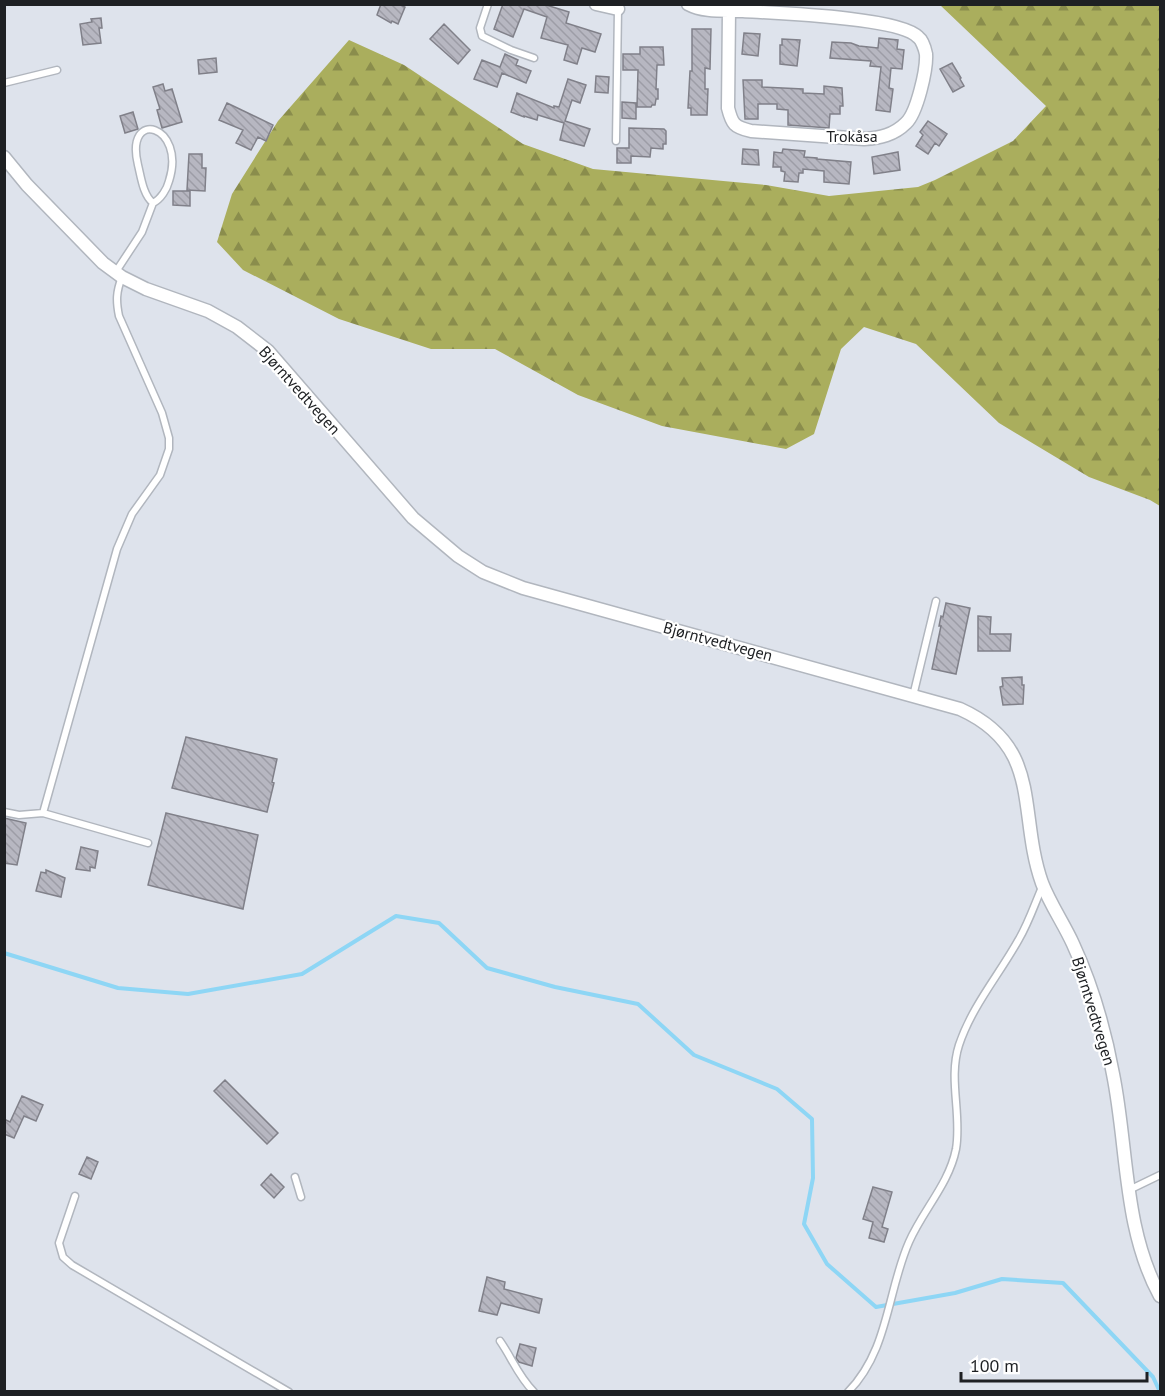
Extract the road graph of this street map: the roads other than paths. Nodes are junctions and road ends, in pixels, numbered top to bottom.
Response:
1 (488, 4) edge
2 (596, 4) edge
3 (688, 4) edge
4 (618, 9) joint
5 (729, 10) junction
6 (534, 58) dead end
7 (57, 70) dead end
8 (4, 83) edge
9 (616, 141) dead end
10 (4, 157) edge
11 (153, 203) junction
12 (118, 275) junction
13 (936, 601) dead end
14 (913, 696) junction
15 (4, 812) edge
16 (43, 813) junction
17 (148, 843) dead end
18 (1043, 885) junction
19 (1161, 1175) edge
20 (295, 1177) dead end
21 (1129, 1190) junction
22 (75, 1196) dead end
23 (301, 1197) dead end
24 (1161, 1296) edge
25 (500, 1341) dead end
26 (289, 1392) edge
27 (534, 1392) edge
28 (848, 1392) edge

1 - 6 lane
2 - 4 street
3 - 5 street, Trokåsa
4 - 9 lane
5 - 5 street, Trokåsa
7 - 8 lane
10 - 12 street, Bjørntvedtvegen
11 - 11 lane
11 - 12 lane
12 - 14 street, Bjørntvedtvegen
12 - 16 lane
13 - 14 lane
14 - 18 street, Bjørntvedtvegen
15 - 16 lane
16 - 17 lane
18 - 21 street, Bjørntvedtvegen
18 - 28 lane
19 - 21 lane
20 - 23 lane
21 - 24 street, Bjørntvedtvegen
22 - 26 lane
25 - 27 lane

